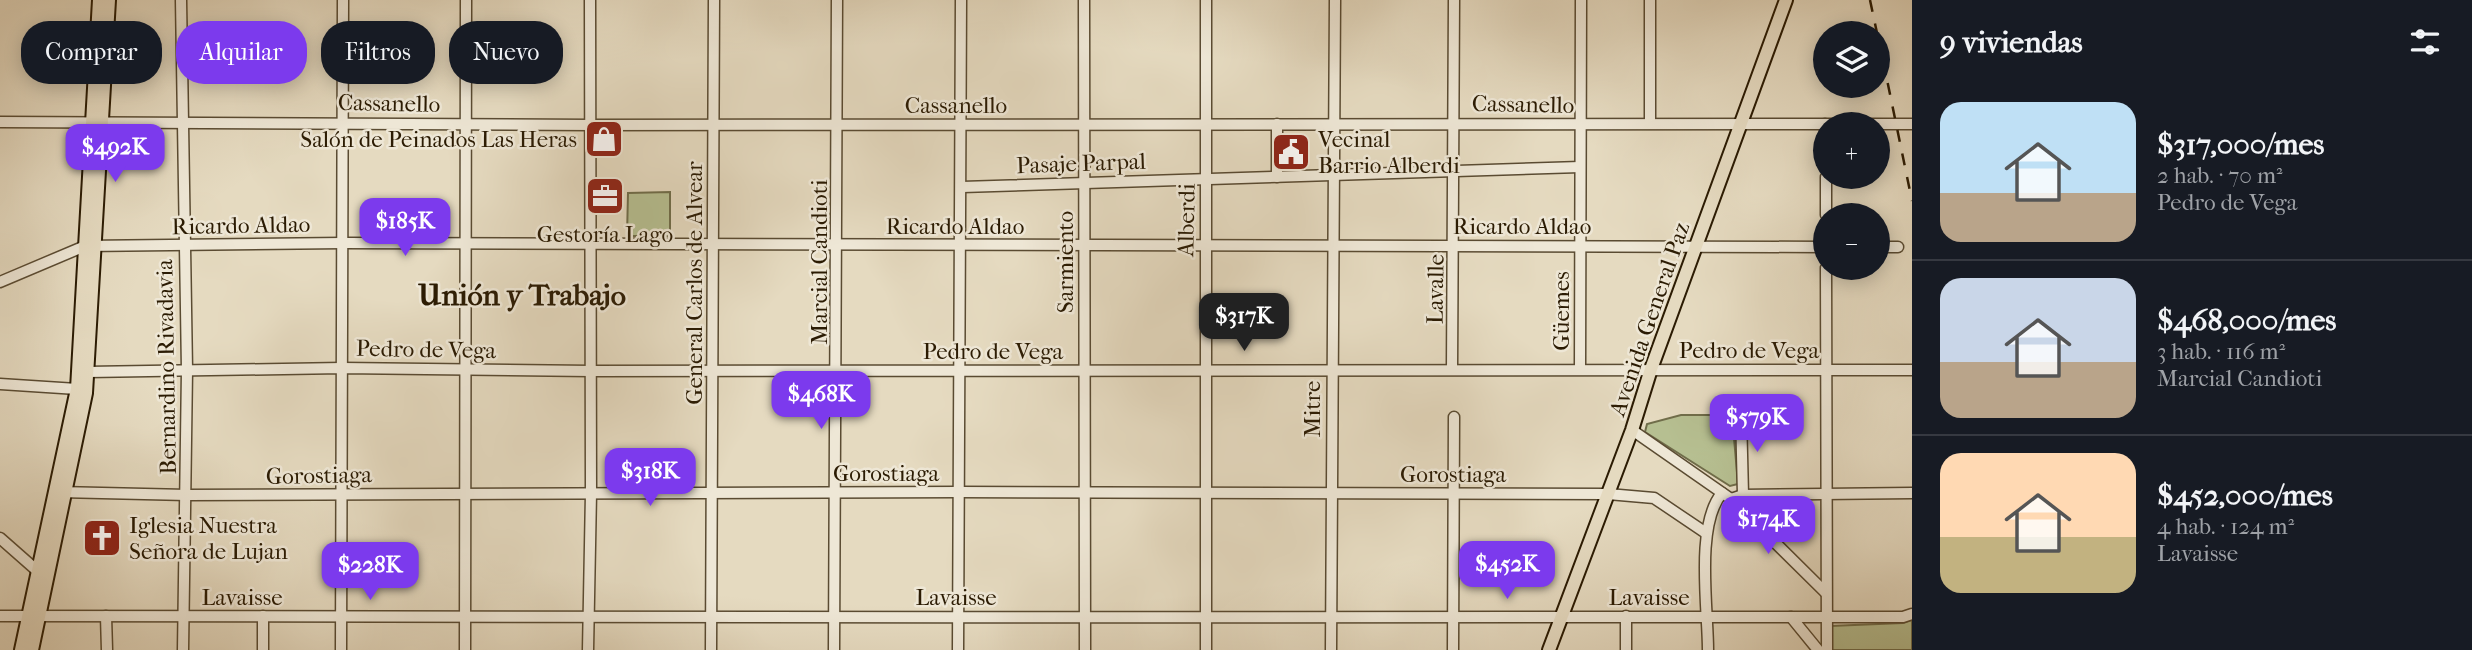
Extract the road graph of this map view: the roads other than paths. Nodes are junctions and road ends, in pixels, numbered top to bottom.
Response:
1 (99, 0) edge
2 (109, 0) edge
3 (181, 0) edge
4 (343, 0) edge
5 (466, 0) edge
6 (590, 0) edge
7 (714, 0) edge
8 (837, 0) edge
9 (961, 0) edge
10 (1084, 0) edge
11 (1206, 0) edge
12 (1335, 0) edge
13 (1454, 0) edge
14 (1581, 0) edge
15 (1650, 0) edge
16 (1786, 0) edge
17 (0, 122) edge
18 (97, 122) junction
19 (182, 122) junction
20 (343, 122) junction
21 (1335, 122) junction
22 (1454, 122) junction
23 (1742, 122) junction
24 (466, 123) junction
25 (1206, 123) junction
26 (1650, 123) junction
27 (839, 124) junction
28 (961, 124) junction
29 (1084, 124) junction
30 (1277, 124) junction
31 (1581, 124) junction
32 (1813, 124) edge
33 (1890, 124) edge
34 (1912, 124) edge
35 (592, 125) junction
36 (714, 125) junction
37 (1580, 167) junction
38 (1455, 171) junction
39 (1334, 176) junction
40 (1277, 177) junction
41 (1206, 179) junction
42 (1084, 181) junction
43 (962, 187) junction
44 (343, 243) junction
45 (466, 244) junction
46 (961, 244) junction
47 (1085, 244) junction
48 (1205, 244) junction
49 (592, 245) junction
50 (714, 245) junction
51 (1335, 245) junction
52 (1455, 245) junction
53 (91, 246) junction
54 (183, 246) junction
55 (838, 246) junction
56 (1581, 246) junction
57 (1695, 247) junction
58 (1813, 247) edge
59 (1890, 247) edge
60 (1898, 247) dead end
61 (1826, 280) edge
62 (0, 282) edge
63 (342, 368) junction
64 (1206, 368) junction
65 (1331, 368) junction
66 (465, 369) junction
67 (1452, 369) junction
68 (1580, 369) junction
69 (1651, 369) junction
70 (1825, 369) junction
71 (187, 370) junction
72 (713, 370) junction
73 (838, 370) junction
74 (959, 370) junction
75 (1084, 370) junction
76 (1912, 370) edge
77 (592, 371) junction
78 (88, 372) junction
79 (0, 383) edge
80 (77, 389) junction
81 (1741, 414) dead end
82 (1454, 417) dead end
83 (1632, 430) junction
84 (465, 492) junction
85 (713, 492) junction
86 (835, 492) junction
87 (959, 492) junction
88 (1086, 492) junction
89 (1206, 492) junction
90 (1331, 492) junction
91 (61, 493) junction
92 (591, 493) junction
93 (1453, 493) junction
94 (1912, 493) edge
95 (341, 494) junction
96 (1608, 494) junction
97 (1825, 494) junction
98 (187, 495) junction
99 (1743, 495) junction
100 (1726, 496) junction
101 (1706, 533) junction
102 (0, 538) edge
103 (43, 576) junction
104 (1826, 593) junction
105 (1912, 614) edge
106 (0, 616) edge
107 (34, 616) junction
108 (106, 616) junction
109 (184, 616) junction
110 (263, 616) junction
111 (834, 616) junction
112 (958, 616) junction
113 (1086, 616) junction
114 (1331, 616) junction
115 (1454, 616) junction
116 (1561, 616) junction
117 (1626, 616) junction
118 (341, 617) junction
119 (1206, 617) junction
120 (1708, 617) junction
121 (1791, 617) junction
122 (1826, 617) junction
123 (711, 618) junction
124 (465, 619) junction
125 (589, 620) junction
126 (22, 650) edge
127 (32, 650) edge
128 (107, 650) edge
129 (183, 650) edge
130 (263, 650) edge
131 (341, 650) edge
132 (465, 650) edge
133 (588, 650) edge
134 (711, 650) edge
135 (834, 650) edge
136 (958, 650) edge
137 (1085, 650) edge
138 (1206, 650) edge
139 (1331, 650) edge
140 (1453, 650) edge
141 (1549, 650) edge
142 (1626, 650) edge
143 (1708, 650) edge
144 (1818, 650) edge
145 (1827, 650) edge

1 - 18 main road
2 - 18 main road
3 - 19 street, Bernardino Rivadavia
4 - 20 street
5 - 24 street
6 - 35 street
7 - 36 street, General Carlos de Alvear
8 - 27 street, Marcial Candioti
9 - 28 street
10 - 29 street, Sarmiento
11 - 25 street, Alberdi
12 - 21 street, Mitre
13 - 22 street, Lavalle
14 - 31 street, Güemes
15 - 26 street
16 - 23 main road, Avenida General Paz
17 - 18 street, Cassanello
18 - 19 street, Cassanello
18 - 53 main road
19 - 20 street, Cassanello
19 - 54 street, Bernardino Rivadavia
20 - 24 street, Cassanello
20 - 44 street
21 - 22 street, Cassanello
21 - 30 street, Cassanello
21 - 39 street, Mitre
22 - 31 street, Cassanello
22 - 38 street, Lavalle
23 - 26 street, Cassanello
23 - 32 street, Cassanello
23 - 57 main road, Avenida General Paz
24 - 35 street, Cassanello
24 - 45 street
25 - 29 street, Cassanello
25 - 30 street, Cassanello
25 - 41 street, Alberdi
26 - 31 street, Cassanello
27 - 28 street, Cassanello
27 - 36 street, Cassanello
27 - 55 street, Marcial Candioti
28 - 29 street, Cassanello
28 - 43 street
29 - 42 street, Sarmiento
30 - 40 street
31 - 37 street, Güemes
33 - 34 street, Cassanello
35 - 36 street, Cassanello
35 - 49 street
36 - 50 street, General Carlos de Alvear
37 - 38 street, Pasaje Parpal
37 - 56 street, Güemes
38 - 39 street, Pasaje Parpal
38 - 52 street, Lavalle
39 - 40 street, Pasaje Parpal
39 - 51 street, Mitre
40 - 41 street, Pasaje Parpal
41 - 42 street, Pasaje Parpal
41 - 48 street, Alberdi
42 - 43 street, Pasaje Parpal
42 - 47 street, Sarmiento
43 - 46 street
44 - 45 street, Ricardo Aldao
44 - 54 street, Ricardo Aldao
44 - 63 street
45 - 49 street, Ricardo Aldao
45 - 66 street
46 - 47 street, Ricardo Aldao
46 - 55 street, Ricardo Aldao
46 - 74 street
47 - 48 street, Ricardo Aldao
47 - 75 street, Sarmiento
48 - 51 street, Ricardo Aldao
48 - 64 street, Alberdi
49 - 50 street, Ricardo Aldao
49 - 77 street
50 - 55 street, Ricardo Aldao
50 - 72 street, General Carlos de Alvear
51 - 52 street, Ricardo Aldao
51 - 65 street, Mitre
52 - 56 street, Ricardo Aldao
52 - 67 street, Lavalle
53 - 54 street, Ricardo Aldao
53 - 62 street
53 - 78 main road
53 - 80 main road
54 - 71 street, Bernardino Rivadavia
55 - 73 street, Marcial Candioti
56 - 57 street, Ricardo Aldao
56 - 68 street, Güemes
57 - 58 street, Ricardo Aldao
57 - 69 main road, Avenida General Paz
59 - 60 street
61 - 70 street
63 - 66 street, Pedro de Vega
63 - 71 street, Pedro de Vega
63 - 95 street
64 - 65 street, Pedro de Vega
64 - 75 street, Pedro de Vega
64 - 89 street, Alberdi
65 - 67 street, Pedro de Vega
65 - 90 street, Mitre
66 - 77 street, Pedro de Vega
66 - 84 street
67 - 68 street, Pedro de Vega
68 - 69 street, Pedro de Vega
69 - 70 street, Pedro de Vega
69 - 83 main road, Avenida General Paz
70 - 76 street, Pedro de Vega
70 - 97 street
71 - 78 street, Pedro de Vega
71 - 98 street, Bernardino Rivadavia
72 - 73 street, Pedro de Vega
72 - 77 street, Pedro de Vega
72 - 85 street, General Carlos de Alvear
73 - 74 street, Pedro de Vega
73 - 86 street, Marcial Candioti
74 - 75 street, Pedro de Vega
74 - 87 street
75 - 88 street, Sarmiento
77 - 92 street
78 - 80 street
78 - 91 main road
79 - 80 street
80 - 91 main road
81 - 99 street
82 - 93 street
83 - 96 main road, Avenida General Paz
83 - 100 street
84 - 92 street, Gorostiaga
84 - 95 street, Gorostiaga
84 - 124 street
85 - 86 street, Gorostiaga
85 - 92 street, Gorostiaga
85 - 123 street, General Carlos de Alvear
86 - 87 street, Gorostiaga
86 - 111 street, Marcial Candioti
87 - 88 street, Gorostiaga
87 - 112 street
88 - 89 street, Gorostiaga
88 - 113 street, Sarmiento
89 - 90 street, Gorostiaga
89 - 119 street, Alberdi
90 - 93 street, Gorostiaga
90 - 114 street, Mitre
91 - 98 street, Gorostiaga
91 - 103 main road
92 - 125 street
93 - 96 street, Gorostiaga
93 - 115 street
94 - 97 street
95 - 98 street, Gorostiaga
95 - 118 street
96 - 101 street, Gorostiaga
96 - 116 main road, Avenida General Paz
97 - 99 street
97 - 104 street
98 - 109 street, Bernardino Rivadavia
99 - 100 street
100 - 101 street
100 - 104 street
101 - 120 street
102 - 103 street
103 - 107 main road
104 - 122 street
105 - 122 street, Lavaisse
106 - 107 street, Lavaisse
107 - 108 street, Lavaisse
107 - 126 main road
107 - 127 main road
108 - 109 street, Lavaisse
108 - 128 street
109 - 110 street, Lavaisse
109 - 129 street, Bernardino Rivadavia
110 - 118 street, Lavaisse
110 - 130 street
111 - 112 street, Lavaisse
111 - 123 street, Lavaisse
111 - 135 street, Marcial Candioti
112 - 113 street, Lavaisse
112 - 136 street
113 - 119 street, Lavaisse
113 - 137 street, Sarmiento
114 - 115 street, Lavaisse
114 - 119 street, Lavaisse
114 - 139 street, Mitre
115 - 116 street, Lavaisse
115 - 140 street
116 - 117 street, Lavaisse
116 - 141 main road, Avenida General Paz
117 - 120 street, Lavaisse
117 - 142 street
118 - 124 street, Lavaisse
118 - 131 street
119 - 138 street, Alberdi
120 - 121 street, Lavaisse
120 - 143 street
121 - 122 street, Lavaisse
121 - 144 street
122 - 145 street
123 - 125 street, Lavaisse
123 - 134 street, General Carlos de Alvear
124 - 125 street, Lavaisse
124 - 132 street
125 - 133 street

